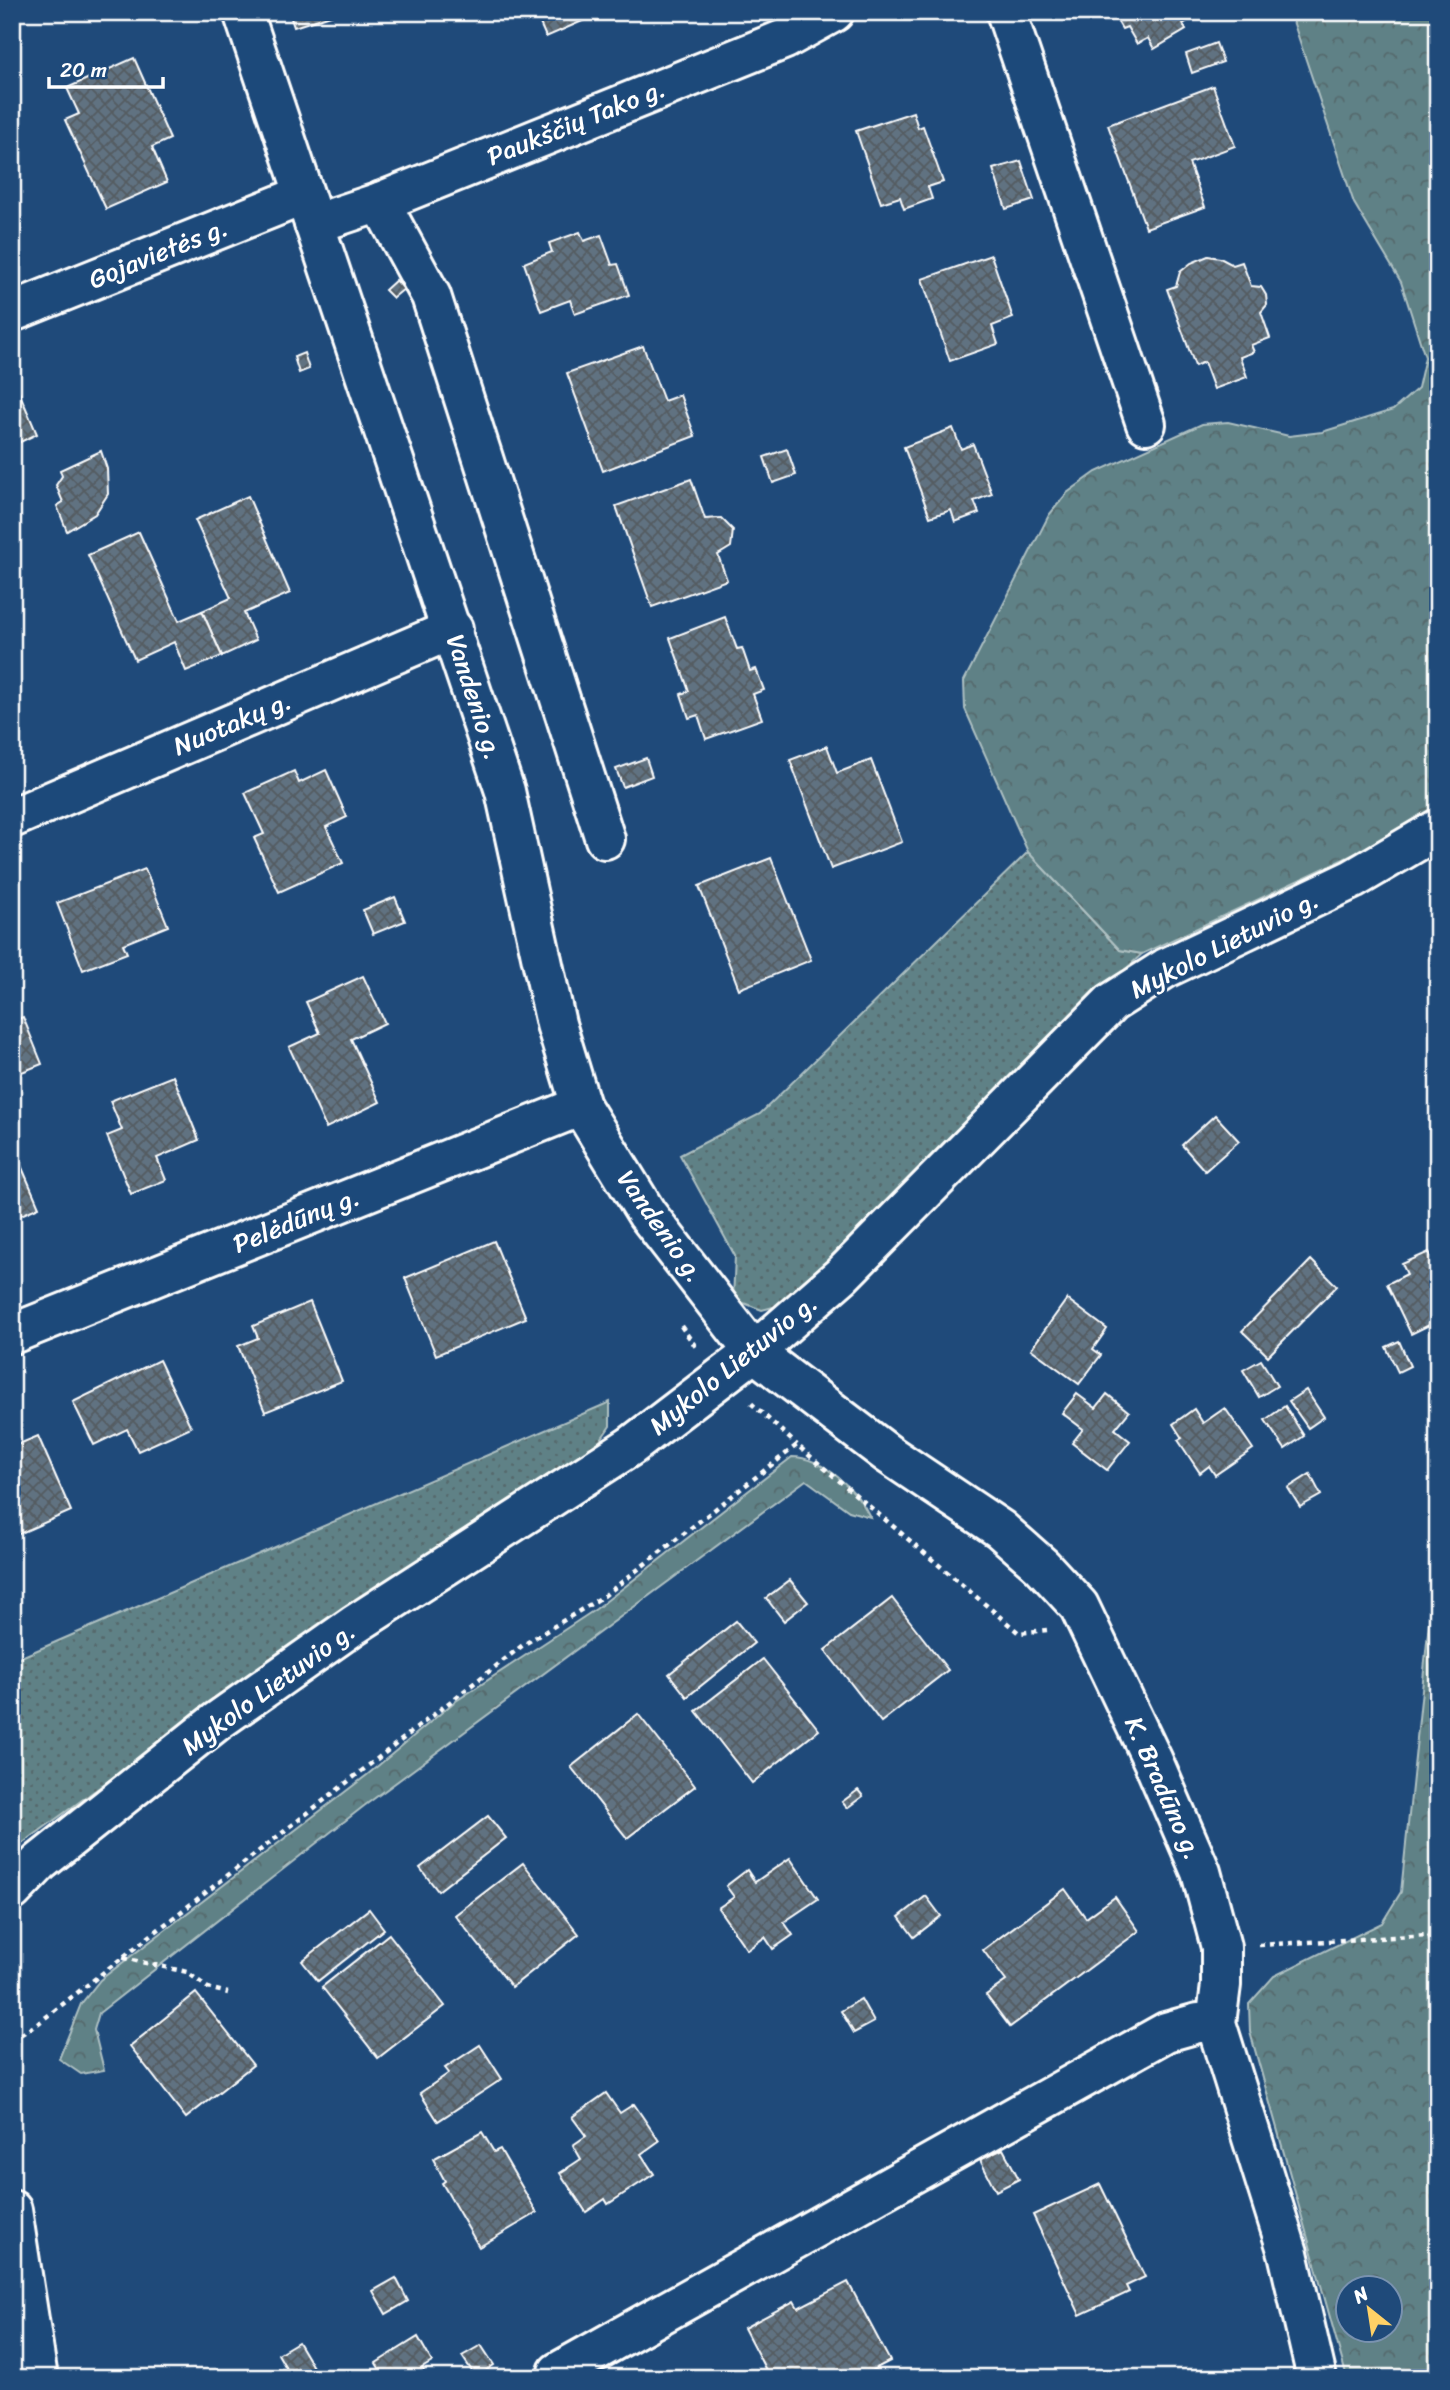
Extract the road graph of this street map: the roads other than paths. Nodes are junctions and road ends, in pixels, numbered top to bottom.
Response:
1 (243, 12) edge
2 (834, 12) edge
3 (1006, 12) edge
4 (380, 202) junction
5 (309, 209) junction
6 (12, 312) edge
7 (1146, 424) dead end
8 (453, 629) junction
9 (12, 818) edge
10 (1438, 829) edge
11 (605, 839) dead end
12 (581, 1106) junction
13 (12, 1334) edge
14 (754, 1352) junction
15 (12, 1891) edge
16 (1216, 2023) junction
17 (12, 2210) edge
18 (558, 2372) dead end
19 (37, 2378) edge
20 (1317, 2378) edge

1 - 5 street, Vandenio g.
2 - 4 street, Paukščių Tako g.
3 - 7 street
4 - 5 street, Paukščių Tako g.
4 - 11 street
5 - 6 street, Gojavietės g.
5 - 8 street, Vandenio g.
8 - 9 street, Nuotakų g.
8 - 12 street, Vandenio g.
10 - 14 street, Mykolo Lietuvio g.
12 - 13 street, Pelėdūnų g.
12 - 14 street, Vandenio g.
14 - 15 street, Mykolo Lietuvio g.
14 - 16 street, K. Bradūno g.
16 - 18 street
16 - 20 street, K. Bradūno g.
17 - 19 street

